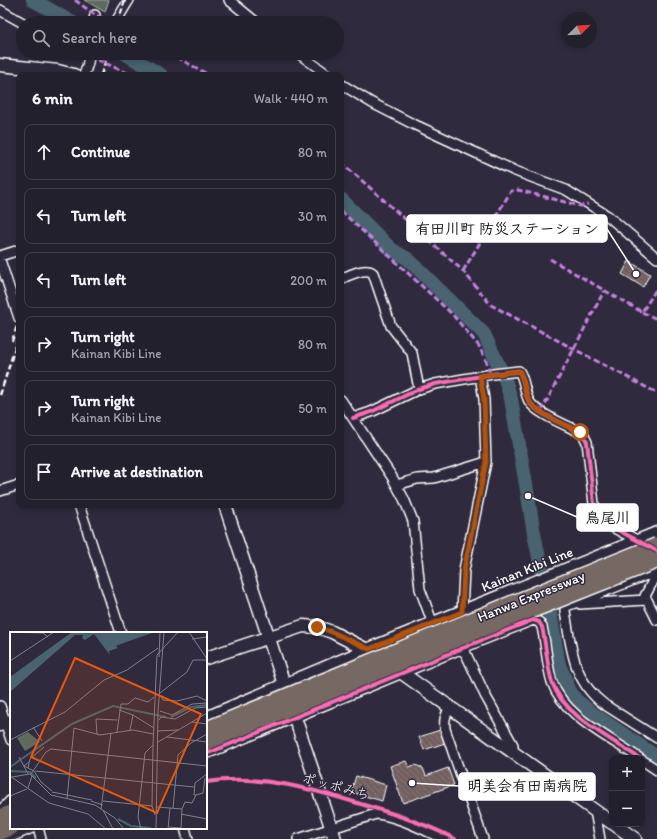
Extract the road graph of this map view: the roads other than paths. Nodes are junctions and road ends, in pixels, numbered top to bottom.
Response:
1 (129, 0) edge
2 (229, 0) edge
3 (0, 10) edge
4 (119, 16) edge
5 (248, 16) edge
6 (16, 19) edge
7 (89, 60) edge
8 (308, 60) edge
9 (0, 66) edge
10 (62, 72) edge
11 (85, 72) edge
12 (324, 72) edge
13 (344, 86) edge
14 (16, 251) edge
15 (0, 256) edge
16 (657, 258) edge
17 (0, 260) edge
18 (344, 278) edge
19 (16, 309) edge
20 (480, 376) junction
21 (419, 389) junction
22 (344, 404) edge
23 (353, 418) junction
24 (486, 462) junction
25 (397, 485) junction
26 (16, 486) edge
27 (0, 491) edge
28 (80, 508) edge
29 (226, 508) edge
30 (657, 533) edge
31 (638, 541) junction
32 (657, 546) edge
33 (657, 551) edge
34 (657, 560) edge
35 (657, 572) edge
36 (646, 600) junction
37 (575, 603) junction
38 (462, 612) junction
39 (446, 618) junction
40 (657, 620) edge
41 (433, 624) junction
42 (121, 632) edge
43 (269, 637) junction
44 (369, 649) junction
45 (461, 649) junction
46 (207, 658) edge
47 (402, 673) junction
48 (285, 685) junction
49 (0, 706) edge
50 (450, 708) junction
51 (296, 717) junction
52 (207, 718) edge
53 (5, 723) edge
54 (207, 730) edge
55 (10, 737) edge
56 (657, 738) edge
57 (207, 744) edge
58 (513, 752) junction
59 (207, 754) edge
60 (635, 755) edge
61 (645, 762) edge
62 (657, 770) edge
63 (10, 803) edge
64 (595, 810) junction
65 (0, 813) edge
66 (10, 813) edge
67 (0, 818) edge
68 (609, 820) edge
69 (10, 827) edge
70 (618, 827) edge
71 (30, 829) edge
72 (38, 829) edge
73 (185, 829) edge
74 (0, 832) edge
75 (334, 833) edge
76 (6, 839) edge
77 (41, 839) edge
78 (188, 839) edge
79 (298, 839) edge
80 (444, 839) edge
81 (483, 839) edge
82 (600, 839) edge
83 (635, 839) edge

1 - 4 street
2 - 5 street
3 - 6 street
7 - 11 street
8 - 12 street
9 - 10 street
13 - 16 street
14 - 15 street
17 - 19 street
18 - 21 street
20 - 21 street
20 - 24 street
20 - 31 street
21 - 23 street
22 - 23 street
23 - 25 street
24 - 25 street
24 - 38 street
25 - 41 street
26 - 27 street
28 - 42 street
29 - 43 street
30 - 31 street, Kainan Kibi Line
31 - 33 street
31 - 38 street, Kainan Kibi Line
32 - 54 highway, Hanwa Expressway, bridge
34 - 57 highway, Hanwa Expressway, bridge
35 - 36 street
35 - 37 street
36 - 37 street
36 - 40 street
37 - 56 street
38 - 39 street, Kainan Kibi Line
39 - 41 street, Kainan Kibi Line
39 - 45 street
41 - 44 street, Kainan Kibi Line
43 - 44 street
43 - 46 street
43 - 48 street
44 - 47 street
44 - 48 street, Kainan Kibi Line
45 - 47 street
45 - 58 street
45 - 60 street
47 - 50 street
47 - 51 street
48 - 51 street
48 - 52 street, Kainan Kibi Line
49 - 53 street
50 - 58 street
50 - 81 street
51 - 59 street
51 - 75 street
53 - 55 street
58 - 64 street
61 - 62 street
63 - 65 street
64 - 68 street
64 - 82 street
66 - 67 highway
69 - 74 highway
70 - 83 street
71 - 76 street
72 - 77 street
73 - 78 street
75 - 79 street
75 - 80 street

